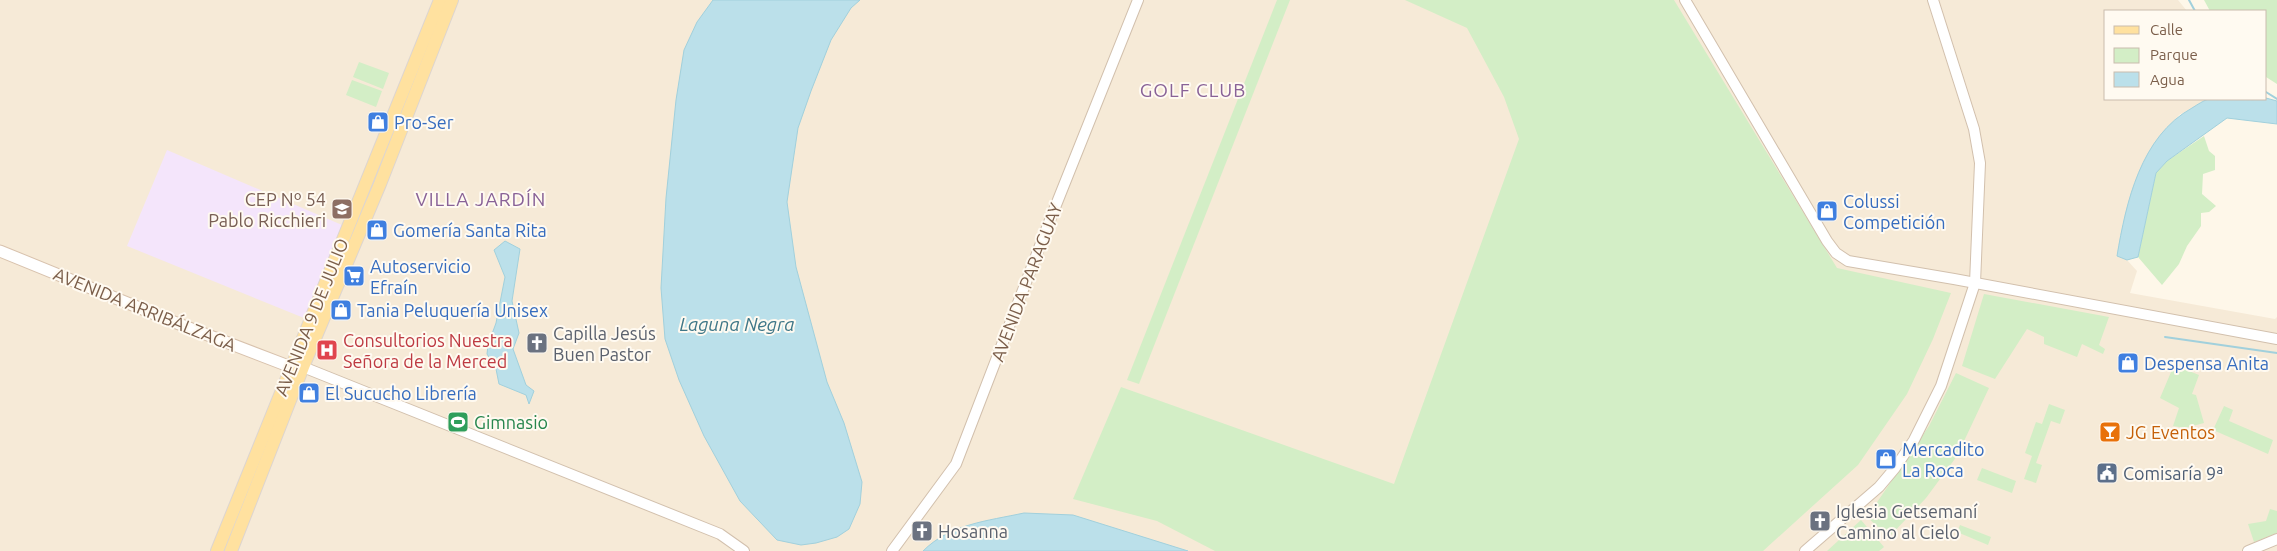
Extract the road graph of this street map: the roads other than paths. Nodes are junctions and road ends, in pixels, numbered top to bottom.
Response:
1 (440, 0) edge
2 (452, 0) edge
3 (1138, 0) edge
4 (1686, 0) edge
5 (1933, 0) edge
6 (0, 251) edge
7 (1975, 283) junction
8 (2277, 338) edge
9 (297, 367) junction
10 (2277, 539) edge
11 (217, 551) edge
12 (231, 551) edge
13 (744, 551) edge
14 (892, 551) edge
15 (1805, 551) edge
16 (2248, 551) edge

1 - 9 main road, AVENIDA 9 DE JULIO
2 - 9 main road, AVENIDA 9 DE JULIO
3 - 14 street, AVENIDA PARAGUAY
4 - 7 street
5 - 7 street
6 - 9 main road, AVENIDA ARRIBÁLZAGA
7 - 8 street
7 - 15 street
9 - 11 main road, AVENIDA 9 DE JULIO
9 - 12 main road, AVENIDA 9 DE JULIO
9 - 13 street
10 - 16 street

